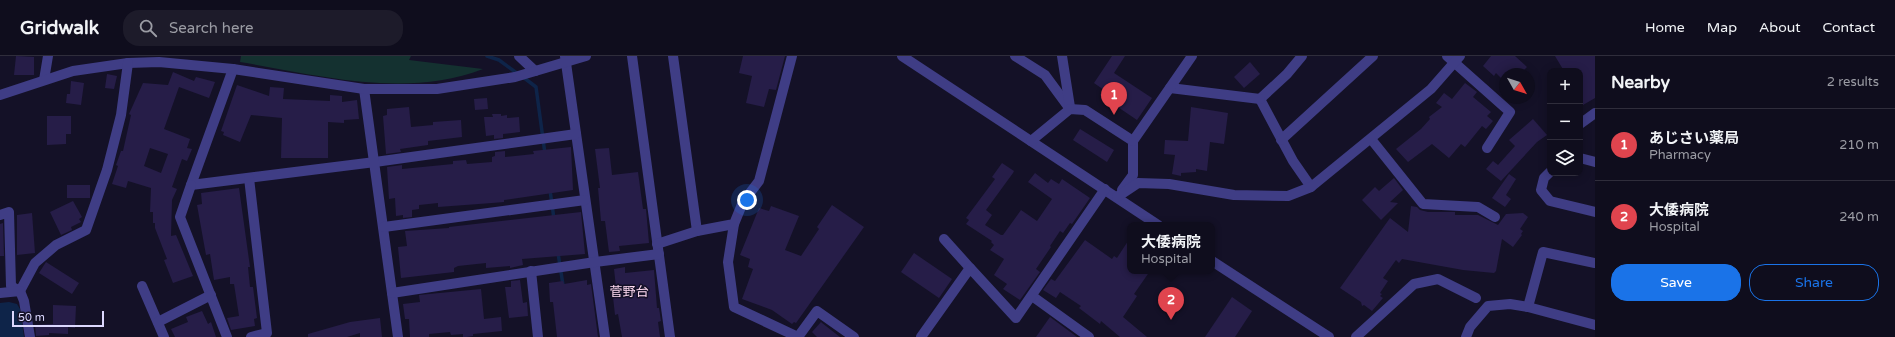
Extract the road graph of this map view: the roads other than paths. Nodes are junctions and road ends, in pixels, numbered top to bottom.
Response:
1 (48, 56) edge
2 (519, 56) edge
3 (586, 56) edge
4 (632, 56) edge
5 (673, 56) edge
6 (792, 56) edge
7 (902, 56) edge
8 (1015, 56) edge
9 (1192, 56) edge
10 (1302, 56) edge
11 (1373, 56) edge
12 (1447, 56) edge
13 (1064, 57) edge
14 (566, 59) edge
15 (1457, 60) edge
16 (128, 63) junction
17 (233, 69) junction
18 (535, 71) junction
19 (44, 80) junction
20 (1170, 88) junction
21 (364, 89) junction
22 (0, 95) edge
23 (1260, 99) junction
24 (1070, 108) junction
25 (1595, 113) edge
26 (1583, 122) edge
27 (576, 134) junction
28 (1371, 139) junction
29 (1281, 140) junction
30 (1030, 141) junction
31 (1133, 141) junction
32 (1487, 148) dead end
33 (1583, 159) edge
34 (375, 162) junction
35 (1595, 162) edge
36 (1547, 175) edge
37 (249, 178) junction
38 (191, 185) junction
39 (1311, 187) junction
40 (1105, 189) junction
41 (1117, 197) junction
42 (585, 200) junction
43 (1595, 212) edge
44 (0, 215) edge
45 (1495, 217) dead end
46 (1154, 222) edge
47 (734, 224) junction
48 (384, 227) junction
49 (697, 231) junction
50 (944, 239) dead end
51 (658, 244) junction
52 (659, 254) junction
53 (595, 262) junction
54 (1215, 263) edge
55 (1595, 263) edge
56 (970, 268) junction
57 (531, 271) junction
58 (142, 286) dead end
59 (20, 291) junction
60 (0, 293) edge
61 (392, 293) junction
62 (211, 295) junction
63 (1032, 296) junction
64 (1476, 298) dead end
65 (1528, 307) junction
66 (158, 322) junction
67 (1595, 325) edge
68 (256, 336) edge
69 (30, 337) edge
70 (164, 337) edge
71 (227, 337) edge
72 (398, 337) edge
73 (538, 337) edge
74 (604, 337) edge
75 (670, 337) edge
76 (854, 337) edge
77 (922, 337) edge
78 (1089, 337) edge
79 (1329, 337) edge
80 (1356, 337) edge
81 (1466, 337) edge

1 - 19 street
2 - 18 street
3 - 14 street
4 - 51 street
5 - 49 street
6 - 47 street
7 - 30 street
8 - 24 street
9 - 20 street
10 - 23 street
11 - 29 street
12 - 15 street
13 - 24 street
14 - 18 street
14 - 27 street
15 - 28 street
15 - 32 street
16 - 17 street
16 - 19 street
16 - 59 street
17 - 21 street
17 - 38 street
18 - 21 street
19 - 22 street
20 - 23 street
20 - 31 street
21 - 34 street
23 - 29 street
24 - 30 street
24 - 31 street
25 - 26 street
27 - 34 street
27 - 42 street
28 - 39 street
28 - 45 street
29 - 39 street
30 - 40 street
31 - 41 street
33 - 35 street
34 - 37 street
34 - 48 street
36 - 43 street
37 - 38 street
37 - 68 street
38 - 62 street
39 - 41 street
40 - 41 street
40 - 63 street
41 - 46 street
42 - 48 street
42 - 53 street
44 - 59 street
47 - 49 street
47 - 76 street
48 - 61 street
49 - 51 street
50 - 56 street
51 - 52 street
52 - 53 street
52 - 75 street
53 - 57 street
53 - 74 street
54 - 79 street
55 - 65 street
56 - 63 street
56 - 77 street
57 - 61 street
57 - 73 street
58 - 66 street
59 - 60 street
59 - 69 street
61 - 72 street
62 - 66 street
62 - 71 street
63 - 78 street
64 - 80 street
65 - 67 street
65 - 81 street
66 - 70 street

